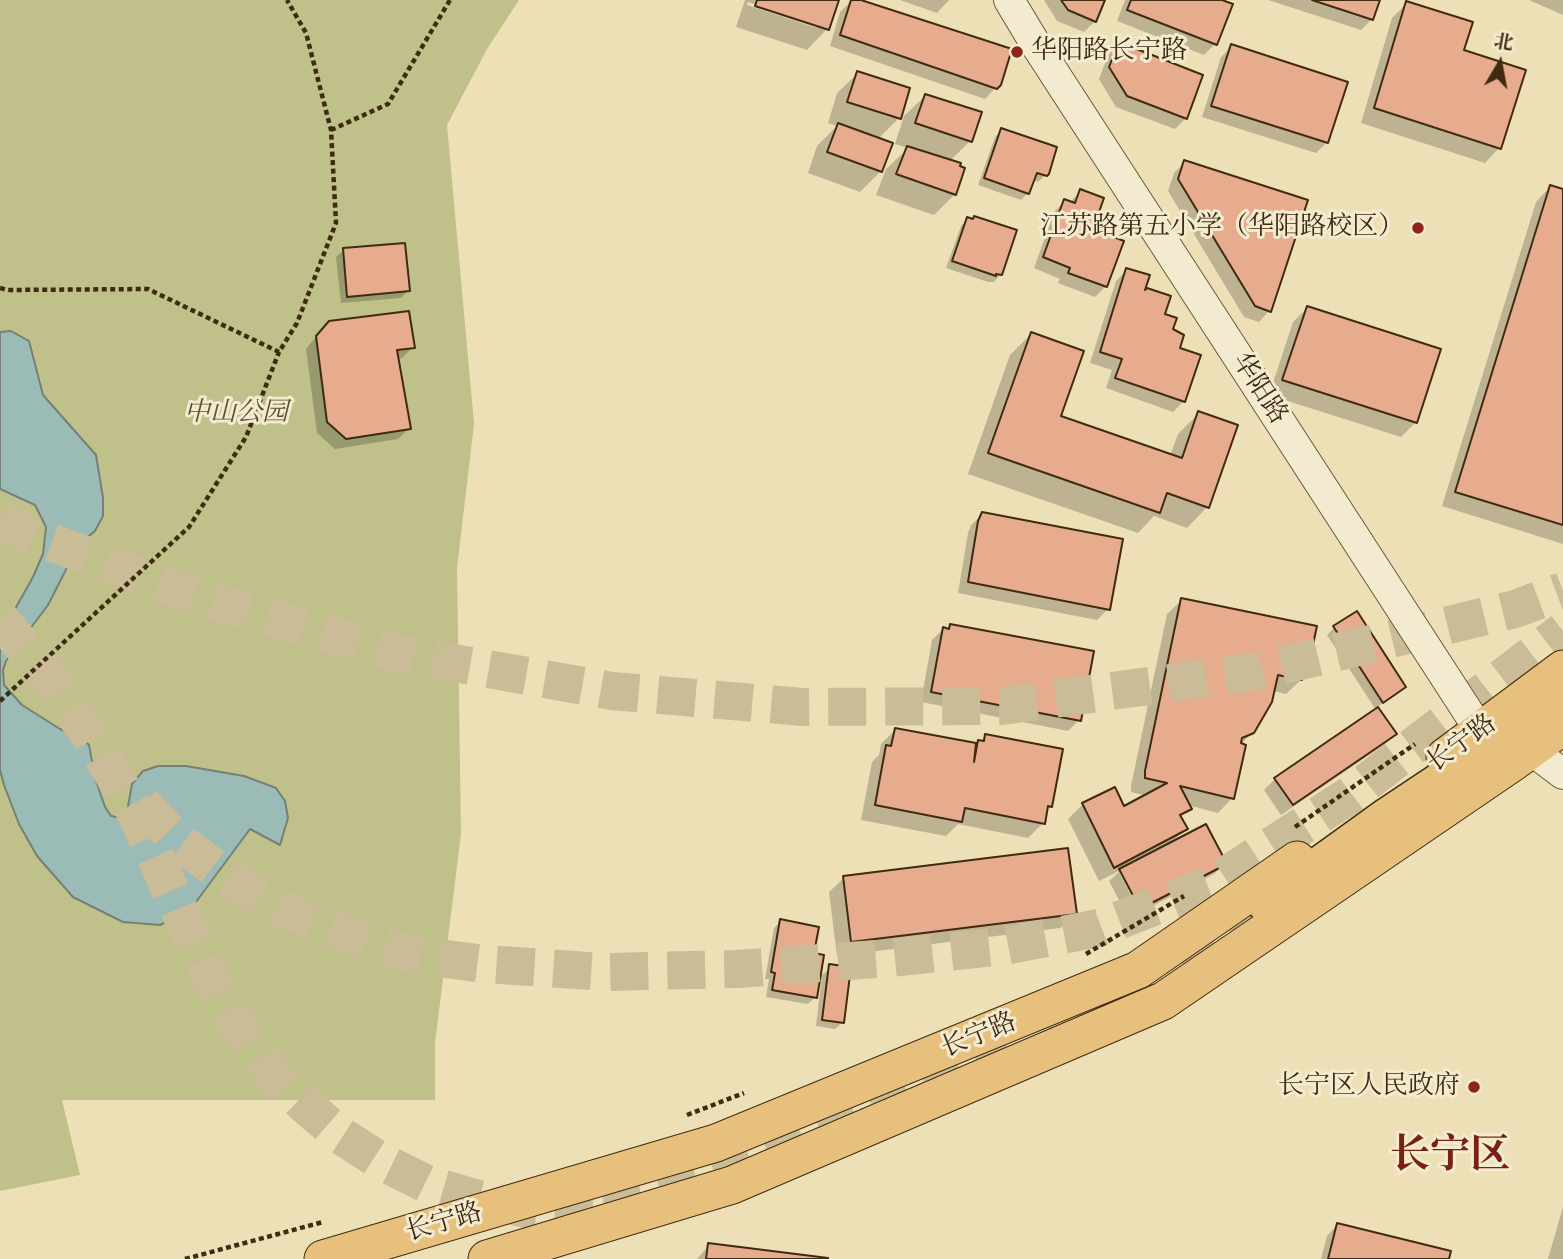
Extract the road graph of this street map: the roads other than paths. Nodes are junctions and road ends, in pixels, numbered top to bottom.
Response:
1 (1009, 0) edge
2 (1563, 669) edge
3 (1563, 691) edge
4 (1563, 726) edge
5 (1505, 741) junction
6 (1563, 774) edge
7 (1266, 904) tunnel mouth
8 (502, 1257) edge
9 (323, 1259) edge

1 - 5 street, 华阳路
2 - 5 main road, 长宁路
3 - 5 highway
4 - 5 main road, 长宁路
5 - 6 street
5 - 7 highway
5 - 8 main road, 长宁路
5 - 9 main road, 长宁路

